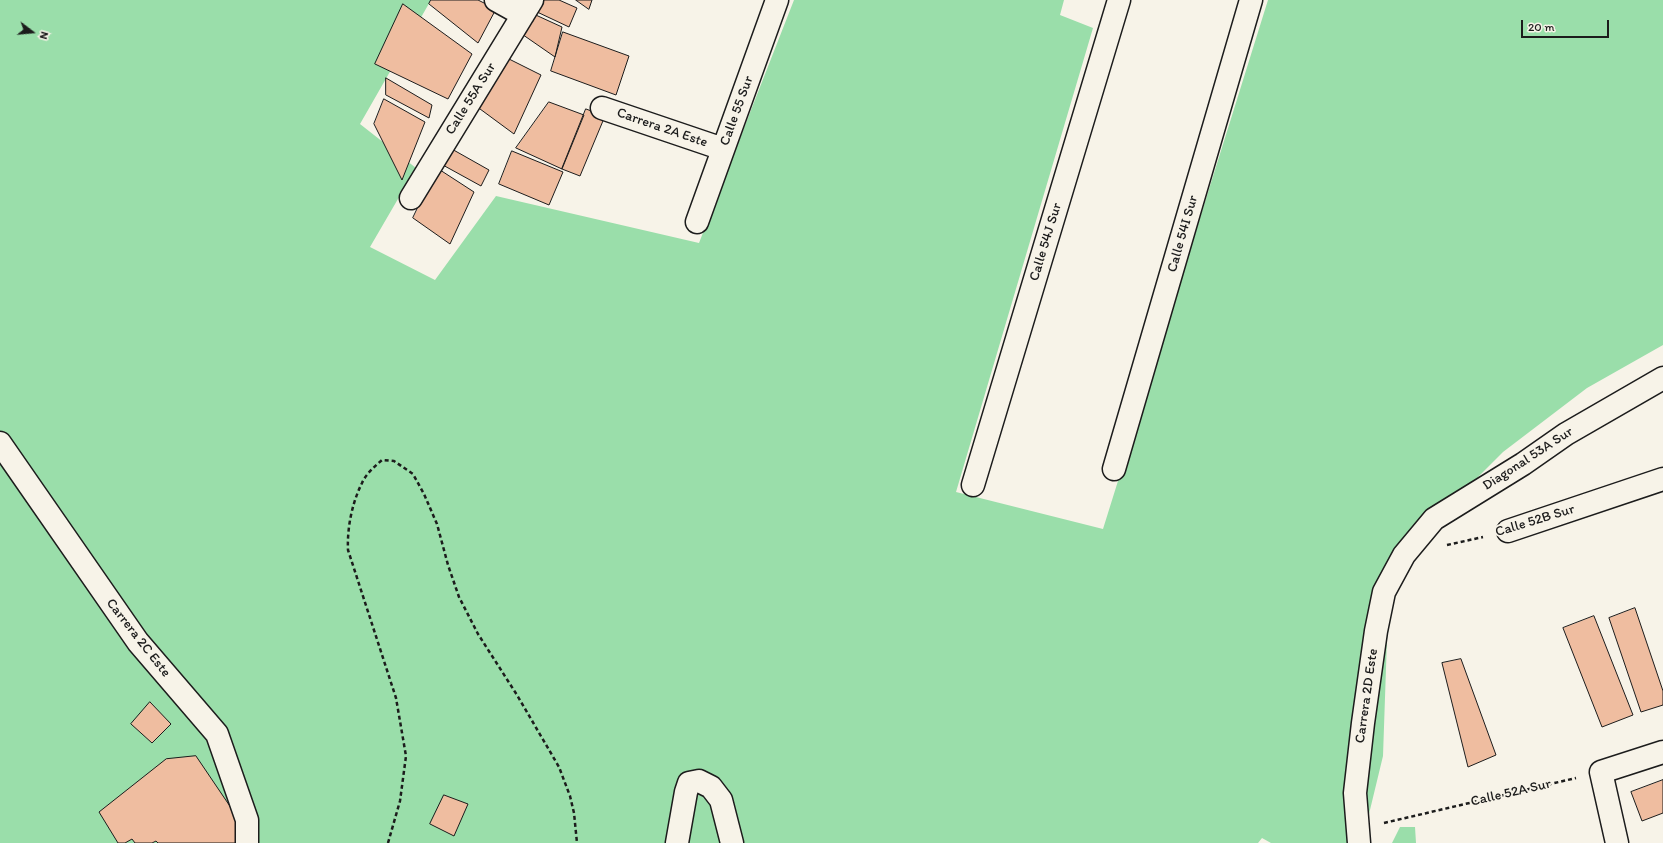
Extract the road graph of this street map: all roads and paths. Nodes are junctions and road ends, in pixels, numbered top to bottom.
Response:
1 (496, 0) edge
2 (777, 0) edge
3 (1119, 0) edge
4 (1251, 0) edge
5 (528, 8) edge
6 (602, 108) dead end
7 (723, 149) junction
8 (411, 198) dead end
9 (697, 222) dead end
10 (1663, 378) edge
11 (0, 443) edge
12 (1114, 469) dead end
13 (1663, 479) edge
14 (973, 485) dead end
15 (1508, 531) joint
16 (1404, 555) junction
17 (1663, 752) edge
18 (1601, 772) junction
19 (1355, 838) edge
20 (247, 843) edge
21 (388, 843) edge
22 (577, 843) edge
23 (677, 843) edge
24 (732, 843) edge
25 (1617, 843) edge

1 - 5 street
2 - 7 street, Calle 55 Sur
3 - 14 street, Calle 54J Sur
4 - 12 street, Calle 54I Sur
5 - 8 street, Calle 55A Sur
6 - 7 street, Carrera 2A Este
7 - 9 street, Calle 55 Sur
10 - 16 street, Diagonal 53A Sur
11 - 20 street, Carrera 2C Este
13 - 15 street, Calle 52B Sur
15 - 16 path, Calle 52B Sur
16 - 19 street, Carrera 2D Este
17 - 18 street
18 - 19 path, Calle 52A Sur
18 - 25 street
21 - 22 path
23 - 24 street

